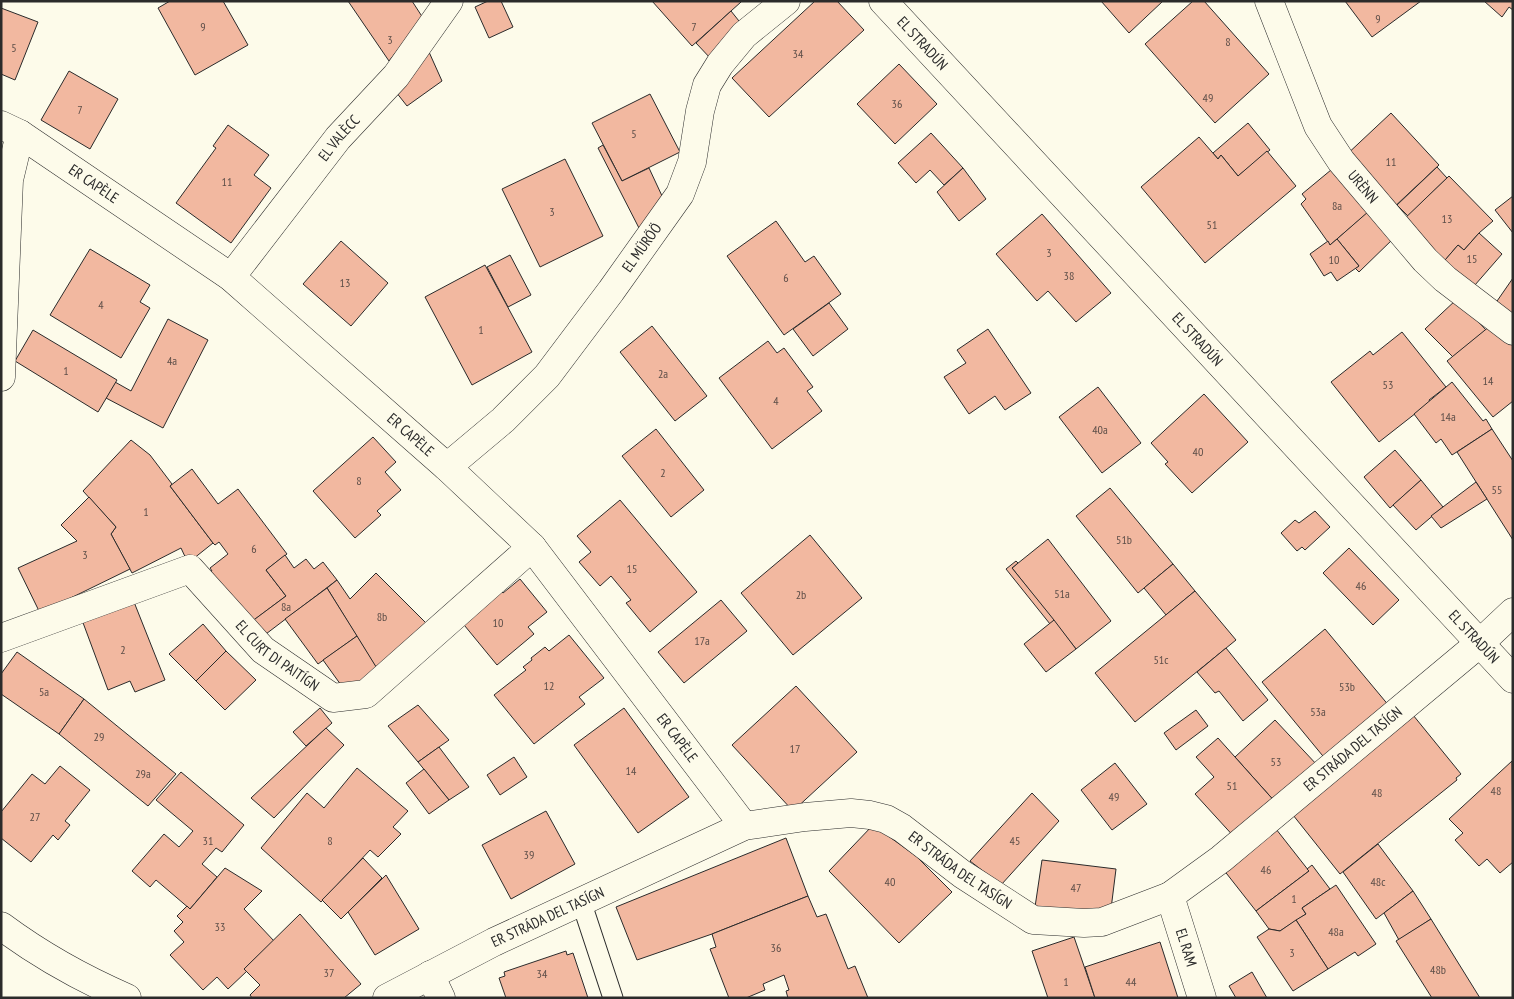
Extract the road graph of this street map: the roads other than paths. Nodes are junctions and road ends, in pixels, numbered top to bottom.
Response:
1 (449, 1) edge
2 (786, 1) edge
3 (883, 1) edge
4 (1269, 1) edge
5 (10, 130) edge
6 (231, 277) junction
7 (1513, 331) edge
8 (1, 376) edge
9 (447, 467) junction
10 (532, 547) junction
11 (1513, 612) edge
12 (1, 638) edge
13 (1480, 643) junction
14 (1513, 680) edge
15 (744, 826) junction
16 (1170, 896) junction
17 (581, 902) junction
18 (1, 926) edge
19 (436, 986) edge
20 (127, 998) edge
21 (387, 998) edge
22 (614, 998) edge
23 (1202, 998) edge

1 - 6 street, EL VALÈCC
2 - 9 street, EL MÜRÖÖ
3 - 13 street, EL STRADÚN
4 - 7 street, URÈNN
5 - 6 street, ER CAPÈLE
5 - 8 street
6 - 9 street, ER CAPÈLE
9 - 10 street, ER CAPÈLE
10 - 12 street, EL CURT DI PAITÍGN
10 - 15 street, ER CAPÈLE
11 - 13 street
13 - 14 street, EL STRADÚN
13 - 16 street, ER STRÁDA DEL TASÍGN
15 - 16 street, ER STRÁDA DEL TASÍGN
15 - 17 street, ER STRÁDA DEL TASÍGN
16 - 23 street, EL RAM
17 - 19 street, ER STRÁDA DEL TASÍGN
17 - 22 lane
18 - 20 street
19 - 21 street, ER STRÁDA DEL TASÍGN

